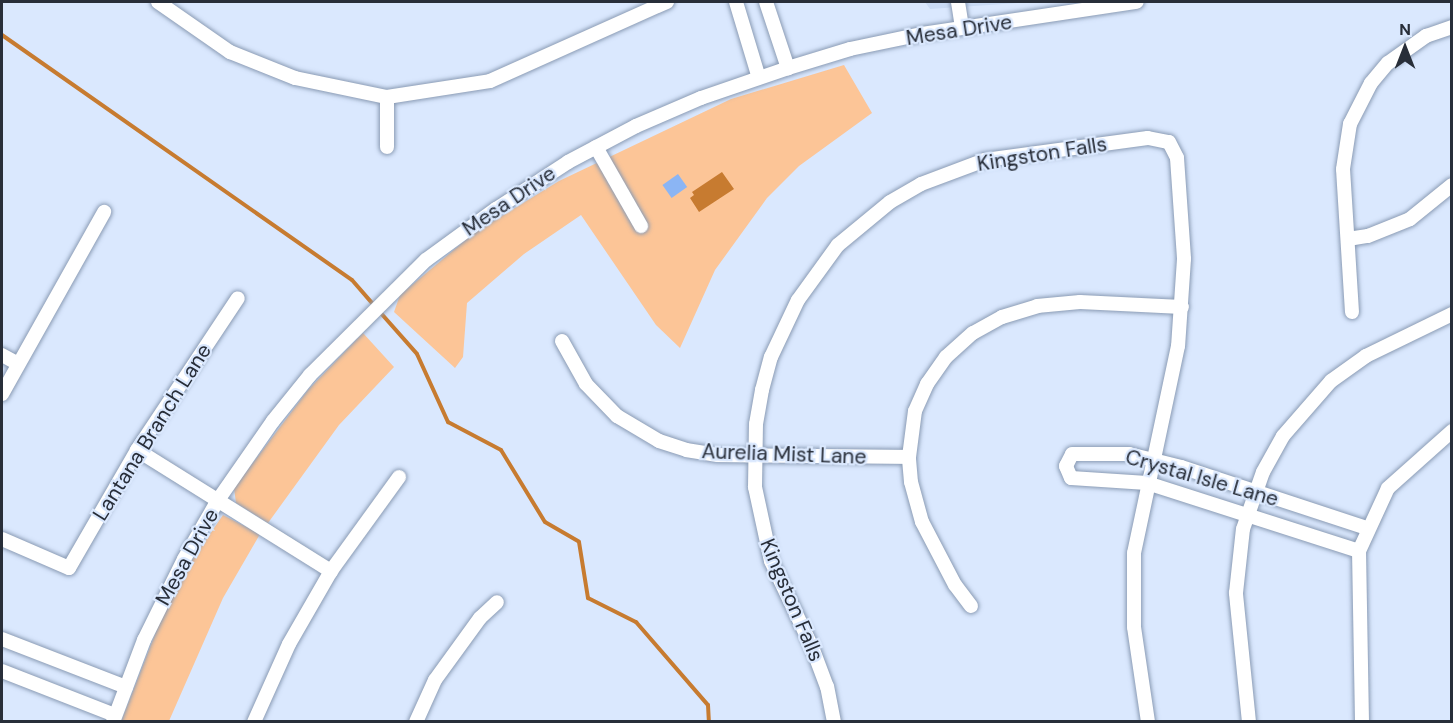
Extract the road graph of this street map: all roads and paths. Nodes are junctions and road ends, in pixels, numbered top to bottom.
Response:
1 (161, 2) edge
2 (667, 2) edge
3 (736, 2) edge
4 (766, 2) edge
5 (957, 2) edge
6 (1137, 2) edge
7 (640, 6) edge
8 (1081, 6) edge
9 (1452, 27) edge
10 (962, 28) junction
11 (788, 68) junction
12 (759, 78) junction
13 (387, 97) junction
14 (387, 147) dead end
15 (596, 147) junction
16 (1452, 185) edge
17 (104, 212) dead end
18 (641, 226) dead end
19 (1348, 239) junction
20 (238, 298) dead end
21 (1182, 308) junction
22 (1352, 312) dead end
23 (1452, 314) edge
24 (562, 341) dead end
25 (2, 355) edge
26 (18, 364) junction
27 (2, 394) edge
28 (1452, 432) edge
29 (137, 450) junction
30 (754, 455) junction
31 (909, 458) junction
32 (1153, 459) junction
33 (399, 477) dead end
34 (1147, 483) junction
35 (1254, 492) junction
36 (218, 500) junction
37 (1247, 514) junction
38 (1366, 528) junction
39 (2, 538) edge
40 (1359, 551) junction
41 (331, 571) junction
42 (497, 602) dead end
43 (970, 606) dead end
44 (2, 639) edge
45 (2, 671) edge
46 (126, 687) junction
47 (114, 718) edge
48 (254, 722) edge
49 (416, 722) edge
50 (834, 722) edge
51 (1148, 722) edge
52 (1249, 722) edge
53 (1362, 722) edge

1 - 13 street
2 - 7 street
3 - 12 street
4 - 11 street
5 - 10 street
6 - 8 street, Mesa Drive
7 - 13 street
8 - 10 street, Mesa Drive
9 - 19 street
10 - 11 street, Mesa Drive
11 - 12 street, Mesa Drive
12 - 15 street, Mesa Drive
13 - 14 street
15 - 18 street
15 - 36 street, Mesa Drive
16 - 19 street
17 - 26 street
19 - 22 street
20 - 29 street, Lantana Branch Lane
21 - 30 street, Kingston Falls
21 - 31 street
21 - 32 street
23 - 35 street
24 - 30 street, Aurelia Mist Lane
25 - 26 street
26 - 27 street
28 - 38 street
29 - 36 street
29 - 39 street, Lantana Branch Lane
30 - 31 street, Aurelia Mist Lane
30 - 50 street, Kingston Falls
31 - 43 street
32 - 34 street
32 - 34 street, Crystal Isle Lane
32 - 35 street, Crystal Isle Lane
33 - 41 street
34 - 37 street, Crystal Isle Lane
34 - 51 street
35 - 37 street
35 - 38 street, Crystal Isle Lane
36 - 41 street
36 - 46 street, Mesa Drive
37 - 40 street, Crystal Isle Lane
37 - 52 street
38 - 40 street
40 - 53 street
41 - 48 street
42 - 49 street
44 - 46 street
45 - 47 street
46 - 47 street, Mesa Drive

